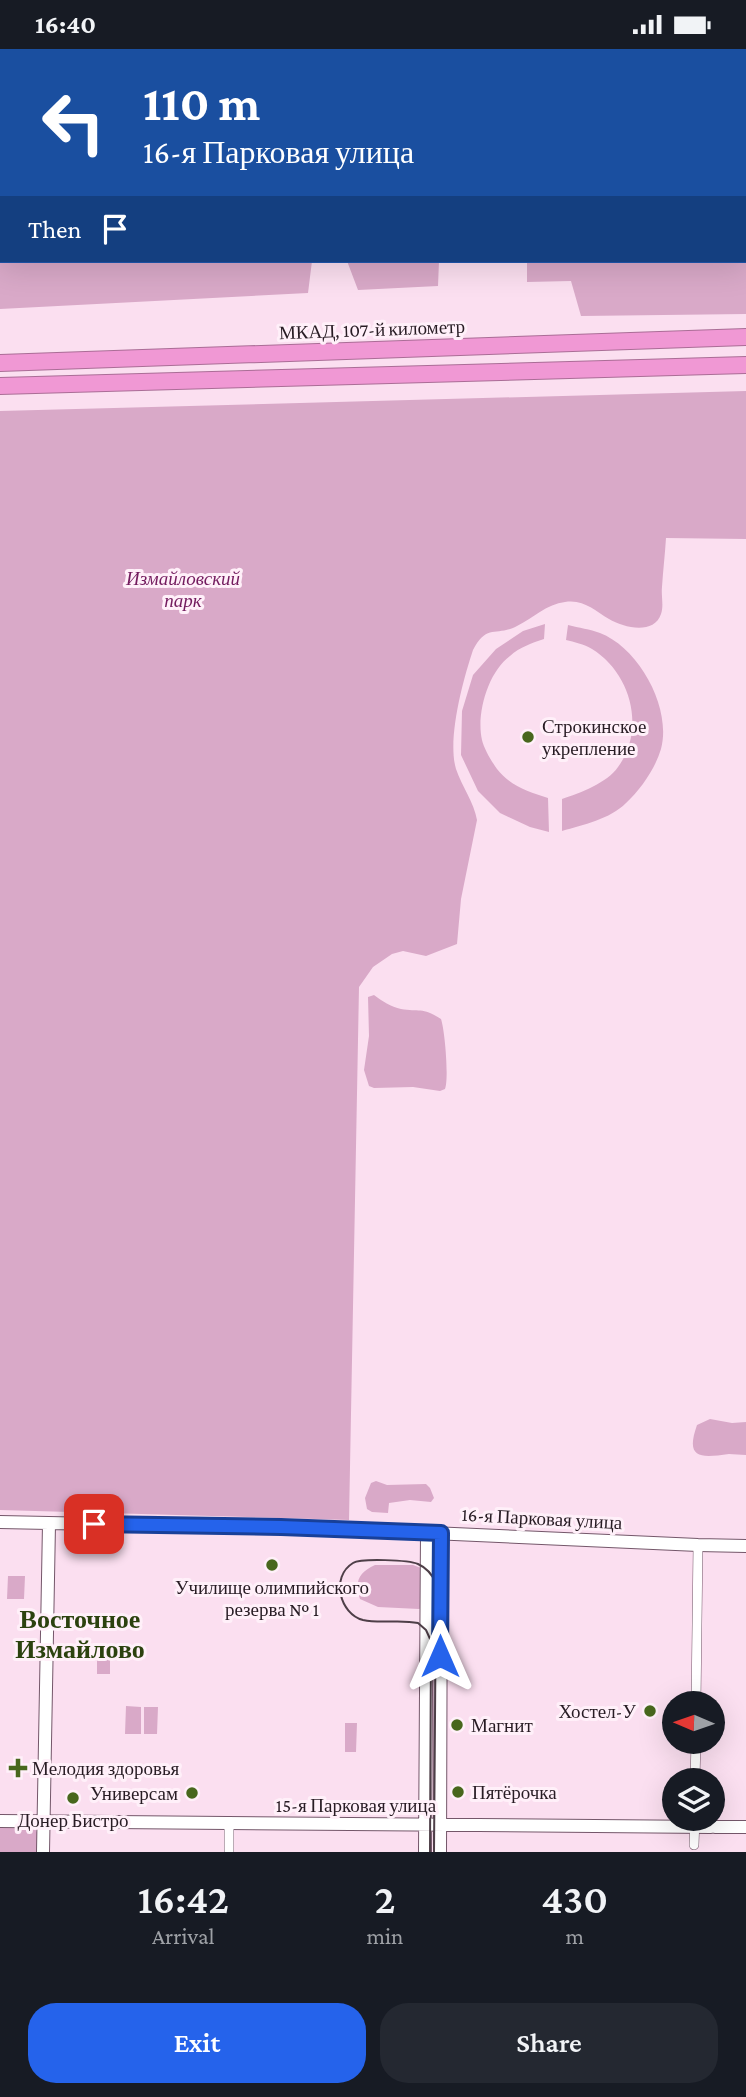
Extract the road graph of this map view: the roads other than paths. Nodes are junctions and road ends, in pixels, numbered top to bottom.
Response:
1 (746, 337) edge
2 (0, 363) edge
3 (746, 365) edge
4 (0, 386) edge
5 (0, 1522) edge
6 (48, 1524) junction
7 (427, 1532) junction
8 (441, 1533) junction
9 (698, 1545) junction
10 (746, 1546) edge
11 (696, 1691) edge
12 (0, 1821) edge
13 (44, 1822) junction
14 (662, 1823) edge
15 (425, 1824) junction
16 (440, 1824) junction
17 (229, 1825) junction
18 (725, 1827) edge
19 (746, 1827) edge
20 (43, 1852) edge
21 (229, 1852) edge
22 (425, 1852) edge
23 (440, 1852) edge

1 - 2 highway, МКАД, 107-й километр
3 - 4 highway
5 - 6 main road, 16-я Парковая улица
6 - 7 main road, 16-я Парковая улица
6 - 13 main road
7 - 8 main road, 16-я Парковая улица
7 - 15 main road
8 - 9 main road, 16-я Парковая улица
8 - 16 main road
9 - 10 main road, 16-я Парковая улица
9 - 11 street
12 - 13 main road, 15-я Парковая улица
13 - 17 main road, 15-я Парковая улица
13 - 20 main road
14 - 16 main road, 15-я Парковая улица
15 - 16 main road, 15-я Парковая улица
15 - 17 main road, 15-я Парковая улица
15 - 22 main road
16 - 23 main road
17 - 21 street
18 - 19 main road, 15-я Парковая улица

